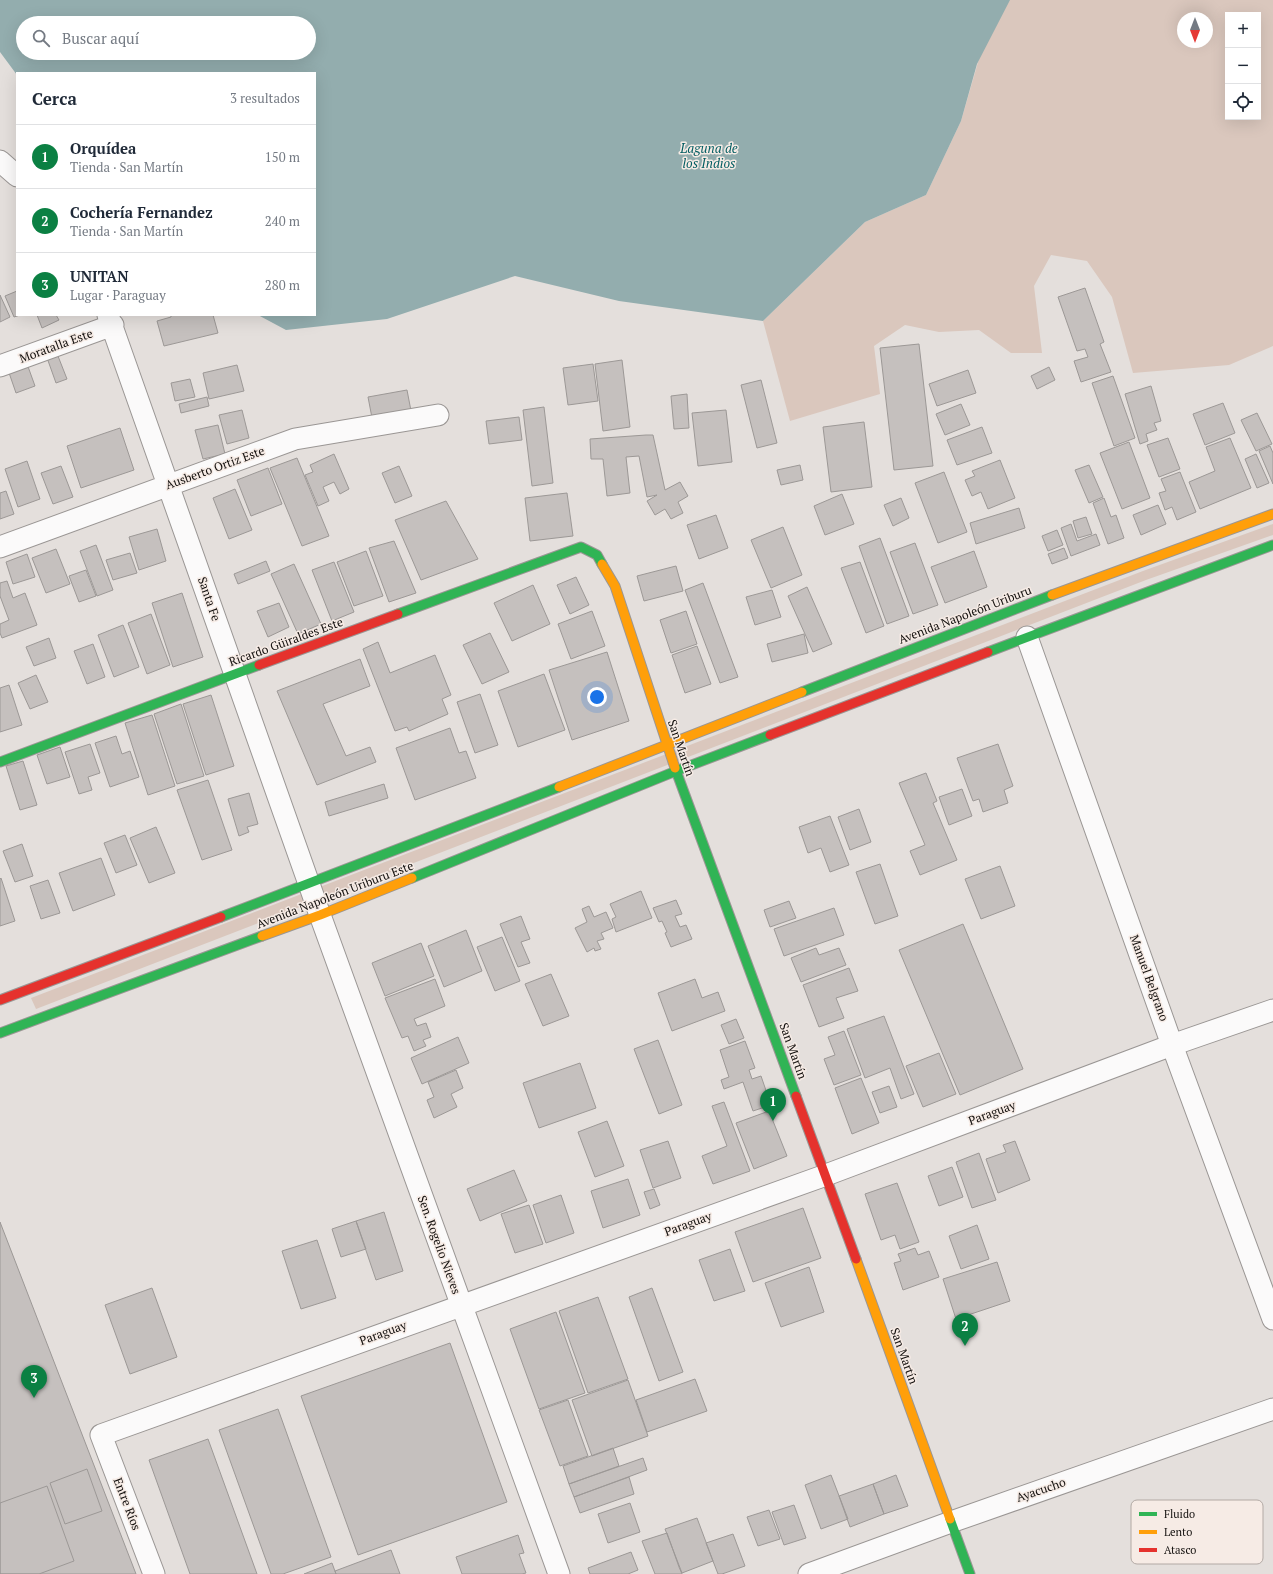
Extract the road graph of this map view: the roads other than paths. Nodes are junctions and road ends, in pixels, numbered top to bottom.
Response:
1 (0, 160) edge
2 (16, 175) edge
3 (110, 320) edge
4 (0, 366) edge
5 (438, 415) dead end
6 (169, 485) junction
7 (1273, 514) edge
8 (1273, 545) edge
9 (0, 547) edge
10 (581, 547) joint
11 (1027, 637) junction
12 (235, 674) junction
13 (667, 744) junction
14 (0, 762) edge
15 (676, 771) junction
16 (309, 884) junction
17 (320, 915) junction
18 (0, 1000) edge
19 (1273, 1010) edge
20 (0, 1033) edge
21 (1172, 1045) junction
22 (826, 1175) junction
23 (461, 1305) junction
24 (1273, 1319) edge
25 (1273, 1409) edge
26 (101, 1435) joint
27 (951, 1522) junction
28 (154, 1574) edge
29 (559, 1574) edge
30 (809, 1574) edge
31 (970, 1574) edge

1 - 2 street
3 - 4 street, Moratalla Este
3 - 6 street, Santa Fe
5 - 6 street, Ausberto Ortiz Este
6 - 9 street, Ausberto Ortiz Este
6 - 12 street, Santa Fe
7 - 13 main road, Avenida Napoleón Uriburu
8 - 11 main road
10 - 12 main road, Ricardo Güiraldes Este
10 - 13 main road, San Martín
11 - 15 main road
11 - 21 street, Manuel Belgrano
12 - 14 main road, Ricardo Güiraldes Este
12 - 16 street, Santa Fe
13 - 15 main road, San Martín
13 - 16 main road, Avenida Napoleón Uriburu Este
15 - 17 main road, Avenida Napoleón Uriburu Este
15 - 22 main road, San Martín
16 - 17 street, Sen. Rogelio Nieves
16 - 18 main road, Avenida Napoleón Uriburu Este
17 - 20 main road, Avenida Napoleón Uriburu Este
17 - 23 street, Sen. Rogelio Nieves
19 - 21 street, Paraguay
21 - 22 street, Paraguay
21 - 24 street, Manuel Belgrano
22 - 23 street, Paraguay
22 - 27 main road, San Martín
23 - 26 street, Paraguay
23 - 29 street, Sen. Rogelio Nieves
25 - 27 street, Ayacucho
26 - 28 street, Entre Ríos
27 - 30 street, Ayacucho
27 - 31 main road, San Martín

